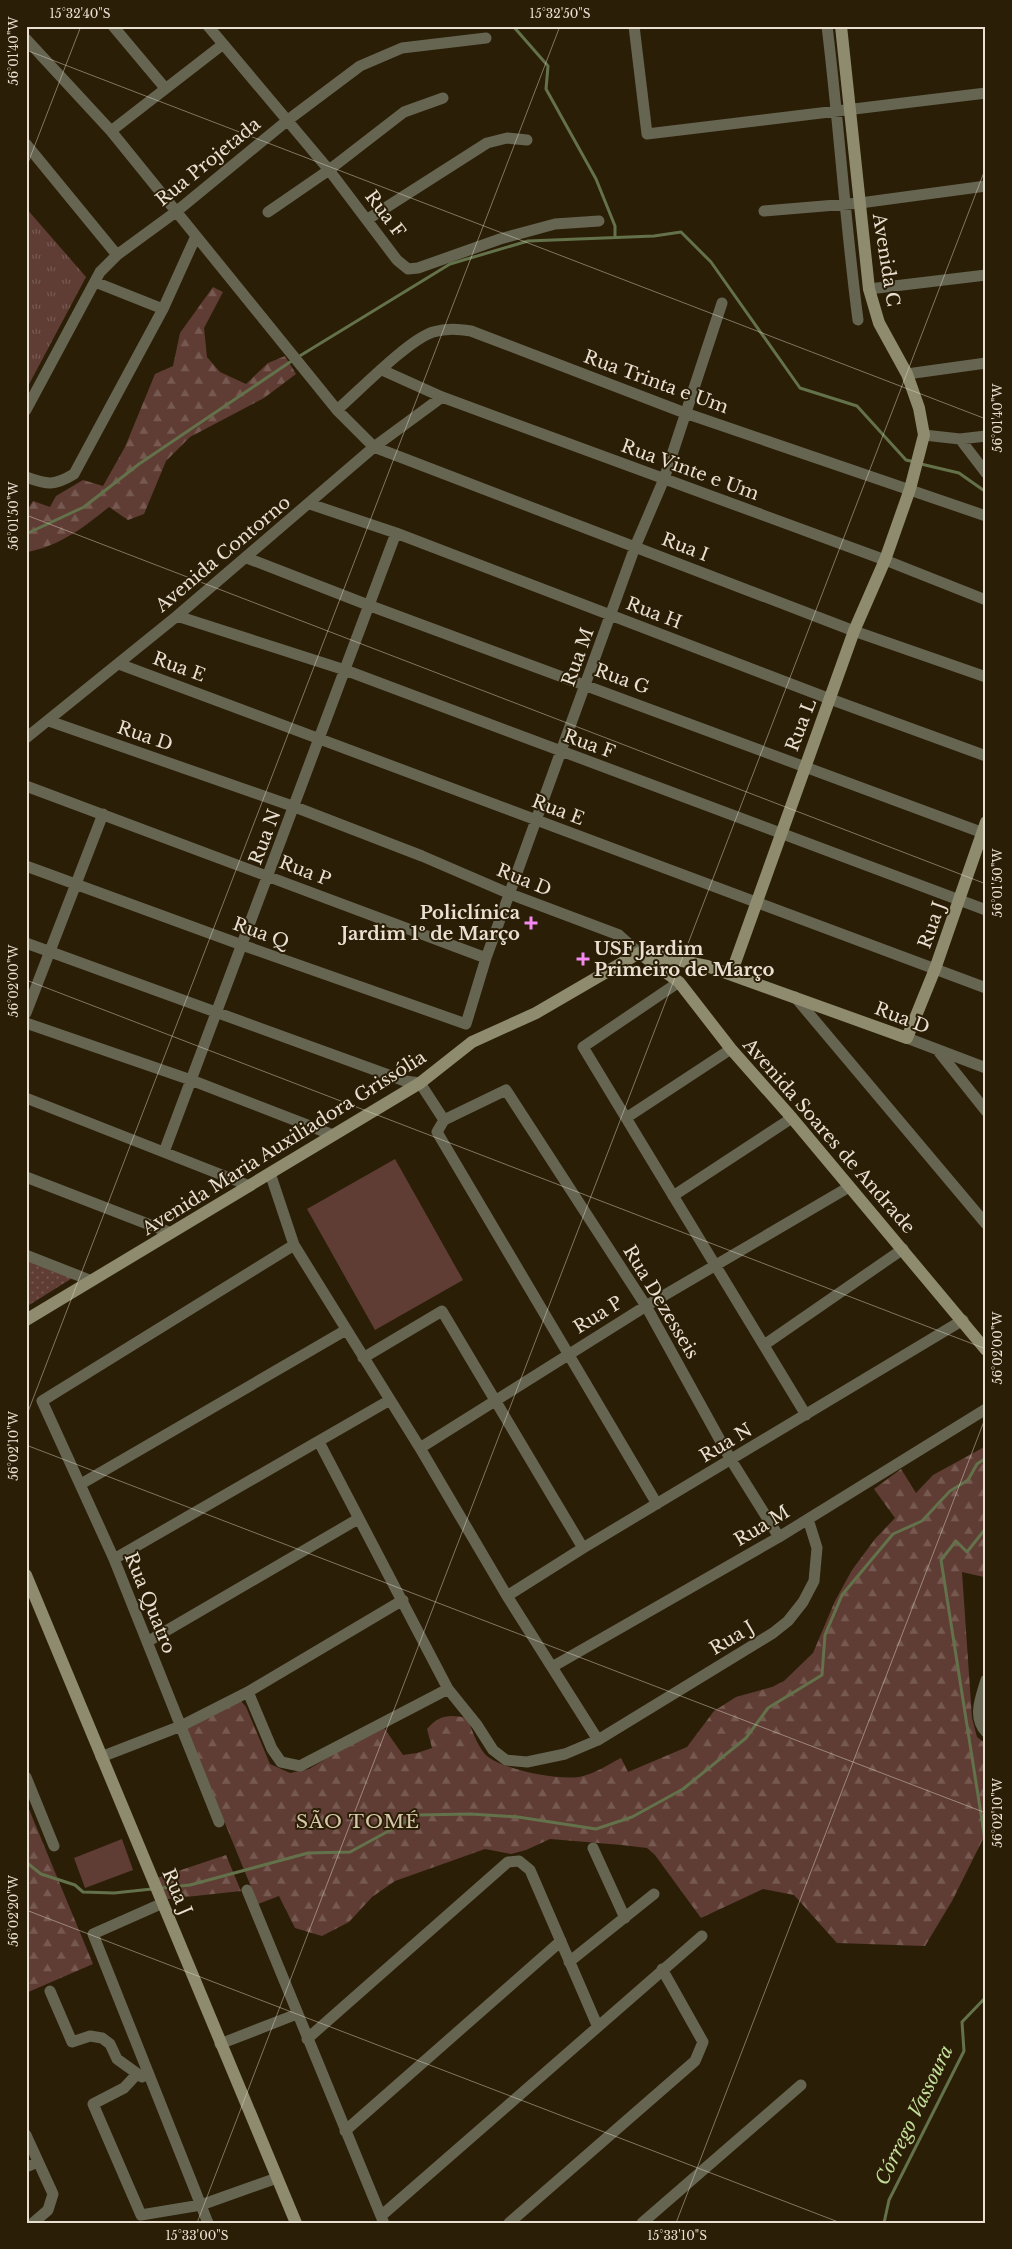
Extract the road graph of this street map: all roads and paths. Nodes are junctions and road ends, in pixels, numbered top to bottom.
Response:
1 (113, 26) edge
2 (208, 26) edge
3 (634, 26) edge
4 (826, 26) edge
5 (841, 26) edge
6 (486, 38) dead end
7 (26, 39) edge
8 (222, 45) junction
9 (165, 88) junction
10 (986, 93) edge
11 (443, 98) dead end
12 (851, 108) junction
13 (837, 110) junction
14 (288, 120) junction
15 (111, 131) junction
16 (527, 140) dead end
17 (26, 144) edge
18 (329, 170) junction
19 (986, 186) edge
20 (860, 203) junction
21 (845, 204) junction
22 (177, 211) junction
23 (764, 211) dead end
24 (268, 212) dead end
25 (368, 219) junction
26 (599, 221) dead end
27 (196, 236) junction
28 (117, 255) junction
29 (986, 275) edge
30 (95, 282) junction
31 (869, 289) junction
32 (722, 303) dead end
33 (163, 309) junction
34 (858, 320) dead end
35 (986, 363) edge
36 (382, 370) junction
37 (907, 374) junction
38 (442, 397) junction
39 (26, 410) edge
40 (337, 410) junction
41 (685, 413) junction
42 (924, 434) junction
43 (986, 436) edge
44 (960, 439) junction
45 (374, 447) junction
46 (986, 473) edge
47 (26, 477) edge
48 (664, 479) junction
49 (910, 489) junction
50 (310, 504) junction
51 (986, 516) edge
52 (396, 534) junction
53 (635, 547) junction
54 (247, 558) junction
55 (885, 560) junction
56 (986, 600) edge
57 (368, 605) junction
58 (178, 616) junction
59 (612, 616) junction
60 (854, 631) junction
61 (119, 664) junction
62 (344, 670) junction
63 (986, 677) edge
64 (586, 685) junction
65 (830, 699) junction
66 (49, 721) junction
67 (26, 738) edge
68 (320, 738) junction
69 (561, 752) junction
70 (986, 756) edge
71 (805, 765) junction
72 (26, 786) edge
73 (295, 807) junction
74 (103, 814) junction
75 (537, 821) junction
76 (984, 830) edge
77 (781, 834) junction
78 (26, 866) edge
79 (269, 876) junction
80 (77, 884) junction
81 (510, 894) junction
82 (960, 900) junction
83 (757, 903) junction
84 (986, 910) edge
85 (26, 943) edge
86 (242, 945) junction
87 (51, 952) junction
88 (639, 953) junction
89 (486, 958) junction
90 (935, 968) junction
91 (731, 974) junction
92 (678, 982) junction
93 (986, 988) edge
94 (795, 997) junction
95 (216, 1012) junction
96 (26, 1013) edge
97 (26, 1023) edge
98 (466, 1024) junction
99 (907, 1038) junction
100 (472, 1042) junction
101 (731, 1049) junction
102 (939, 1051) junction
103 (986, 1068) edge
104 (191, 1080) junction
105 (420, 1083) junction
106 (26, 1098) edge
107 (986, 1111) edge
108 (626, 1118) junction
109 (792, 1118) junction
110 (444, 1120) junction
111 (334, 1136) junction
112 (164, 1152) junction
113 (270, 1173) junction
114 (26, 1177) edge
115 (250, 1186) junction
116 (849, 1187) junction
117 (673, 1196) junction
118 (986, 1224) edge
119 (171, 1233) junction
120 (294, 1245) junction
121 (903, 1249) junction
122 (26, 1255) edge
123 (716, 1265) junction
124 (92, 1281) junction
125 (646, 1306) junction
126 (26, 1320) edge
127 (963, 1320) junction
128 (346, 1330) junction
129 (764, 1345) junction
130 (986, 1350) edge
131 (569, 1354) junction
132 (363, 1358) junction
133 (496, 1399) junction
134 (390, 1400) junction
135 (986, 1409) edge
136 (806, 1415) junction
137 (319, 1442) junction
138 (420, 1448) junction
139 (731, 1460) junction
140 (81, 1484) junction
141 (658, 1504) junction
142 (358, 1519) junction
143 (808, 1519) junction
144 (780, 1537) junction
145 (583, 1548) junction
146 (114, 1559) junction
147 (27, 1580) edge
148 (507, 1596) junction
149 (402, 1600) junction
150 (148, 1642) junction
151 (552, 1667) junction
152 (986, 1680) edge
153 (448, 1689) junction
154 (248, 1692) junction
155 (181, 1726) junction
156 (986, 1732) edge
157 (598, 1740) junction
158 (101, 1758) junction
159 (26, 1777) edge
160 (219, 1822) dead end
161 (54, 1846) dead end
162 (592, 1848) dead end
163 (247, 1890) dead end
164 (654, 1894) dead end
165 (161, 1899) junction
166 (625, 1918) junction
167 (702, 1936) dead end
168 (561, 1941) junction
169 (570, 1962) junction
170 (662, 1968) junction
171 (50, 1991) dead end
172 (296, 2014) junction
173 (597, 2025) junction
174 (307, 2039) junction
175 (220, 2044) junction
176 (137, 2074) junction
177 (152, 2084) junction
178 (801, 2085) dead end
179 (345, 2131) junction
180 (26, 2135) edge
181 (38, 2162) junction
182 (26, 2167) edge
183 (277, 2178) junction
184 (201, 2205) junction
185 (383, 2219) edge
186 (33, 2223) edge
187 (208, 2223) edge
188 (296, 2223) edge
189 (509, 2223) edge
190 (642, 2223) edge

1 - 9 street
2 - 8 street, Rua F
3 - 13 street
4 - 13 street
5 - 12 street, Avenida C
6 - 14 street, Rua Projetada
7 - 15 street
8 - 9 street
8 - 14 street, Rua F
9 - 15 street
10 - 12 street
11 - 18 street
12 - 13 street
12 - 20 street, Avenida C
13 - 21 street
14 - 18 street, Rua F
14 - 22 street, Rua Projetada
15 - 22 street
16 - 25 street
17 - 28 street
18 - 24 street
18 - 25 street, Rua F
19 - 20 street
20 - 21 street
20 - 31 street, Avenida C
21 - 23 street
21 - 34 street
22 - 27 street
22 - 28 street, Rua Projetada
25 - 26 street, Rua F
27 - 33 street
27 - 40 street
28 - 30 street, Rua Projetada
29 - 31 street
30 - 33 street
30 - 39 street, Rua Projetada
31 - 37 street, Avenida C
32 - 41 street, Rua M
33 - 47 street
35 - 37 street
36 - 38 street, Rua Vinte e Um
36 - 40 street, Rua Trinta e Um
36 - 41 street, Rua Trinta e Um
37 - 42 street, Avenida C
38 - 45 street, Avenida Contorno
38 - 48 street, Rua Vinte e Um
40 - 45 street
41 - 48 street, Rua M
41 - 49 street, Rua Trinta e Um
42 - 44 street
42 - 49 street, Avenida C
43 - 44 street
44 - 46 street
45 - 50 street, Avenida Contorno
45 - 53 street, Rua I
48 - 53 street, Rua M
48 - 55 street, Rua Vinte e Um
49 - 51 street, Rua Trinta e Um
49 - 55 street, Rua L
50 - 52 street, Rua H
50 - 54 street, Avenida Contorno
52 - 57 street, Rua N
52 - 59 street, Rua H
53 - 59 street, Rua M
53 - 60 street, Rua I
54 - 57 street, Rua G
54 - 58 street, Avenida Contorno
55 - 56 street, Rua Vinte e Um
55 - 60 street, Rua L
57 - 62 street, Rua N
57 - 64 street, Rua G
58 - 61 street, Avenida Contorno
58 - 62 street, Rua F
59 - 64 street, Rua M
59 - 65 street, Rua H
60 - 63 street, Rua I
60 - 65 street, Rua L
61 - 66 street, Avenida Contorno
61 - 68 street, Rua E
62 - 68 street, Rua N
62 - 69 street, Rua F
64 - 69 street, Rua M
64 - 71 street, Rua G
65 - 70 street, Rua H
65 - 71 street, Rua L
66 - 67 street, Avenida Contorno
66 - 73 street, Rua D
68 - 73 street, Rua N
68 - 75 street, Rua E
69 - 75 street, Rua M
69 - 77 street, Rua F
71 - 76 street, Rua G
71 - 77 street, Rua L
72 - 74 street, Rua P
73 - 79 street, Rua N
73 - 81 street, Rua D
74 - 79 street, Rua P
74 - 80 street
75 - 81 street, Rua M
75 - 83 street, Rua E
76 - 82 street, Rua J
77 - 82 street, Rua F
77 - 83 street, Rua L
78 - 80 street, Rua Q
79 - 86 street, Rua N
79 - 89 street, Rua P
80 - 86 street, Rua Q
80 - 87 street
81 - 88 street, Rua D
81 - 89 street, Rua M
82 - 84 street, Rua F
82 - 90 street, Rua J
83 - 90 street, Rua E
83 - 91 street, Rua L
85 - 87 street
86 - 95 street, Rua N
86 - 98 street, Rua Q
87 - 95 street
87 - 96 street
88 - 91 street, Rua D
88 - 92 street, Avenida Soares de Andrade
88 - 100 street, Avenida Maria Auxiliadora Grissólia
89 - 98 street, Rua M
90 - 93 street, Rua E
90 - 99 street, Rua J
91 - 94 street, Rua D
92 - 101 street, Avenida Soares de Andrade
92 - 108 street
94 - 99 street, Rua D
94 - 118 street
95 - 104 street, Rua N
95 - 105 street
97 - 104 street
98 - 100 street
99 - 102 street, Rua D
100 - 105 street, Avenida Maria Auxiliadora Grissólia
101 - 108 street
101 - 109 street, Avenida Soares de Andrade
102 - 103 street, Rua D
102 - 107 street
104 - 111 street
104 - 112 street, Rua N
105 - 110 street
105 - 111 street, Avenida Maria Auxiliadora Grissólia
106 - 112 street
108 - 117 street
109 - 116 street, Avenida Soares de Andrade
109 - 117 street
110 - 125 street, Rua Dezesseis
110 - 131 street
111 - 113 street, Avenida Maria Auxiliadora Grissólia
112 - 115 street
113 - 115 street, Avenida Maria Auxiliadora Grissólia
113 - 120 street
114 - 119 street
115 - 119 street, Avenida Maria Auxiliadora Grissólia
116 - 121 street, Avenida Soares de Andrade
116 - 123 street, Rua P
117 - 123 street
119 - 124 street, Avenida Maria Auxiliadora Grissólia
120 - 128 street
120 - 140 street, Rua Quatro
121 - 127 street, Avenida Soares de Andrade
121 - 129 street
122 - 124 street
123 - 125 street, Rua P
123 - 129 street
124 - 126 street, Avenida Maria Auxiliadora Grissólia
125 - 131 street, Rua P
125 - 139 street, Rua Dezesseis
127 - 130 street, Avenida Soares de Andrade
127 - 136 street, Rua N
128 - 132 street
128 - 140 street
129 - 136 street
131 - 133 street, Rua P
131 - 141 street
132 - 133 street
132 - 134 street
133 - 138 street, Rua P
133 - 145 street
134 - 137 street
134 - 138 street
135 - 143 street, Rua M
136 - 139 street, Rua N
137 - 142 street
137 - 146 street
138 - 148 street
139 - 141 street, Rua N
139 - 144 street, Rua Dezesseis
140 - 146 street, Rua Quatro
141 - 145 street, Rua N
142 - 149 street
142 - 150 street
143 - 144 street, Rua M
143 - 157 street, Rua J
144 - 151 street, Rua M
145 - 148 street, Rua N
146 - 150 street, Rua Quatro
147 - 158 street, Rua J
148 - 151 street
149 - 153 street
149 - 154 street
150 - 155 street, Rua Quatro
151 - 157 street
152 - 156 street
153 - 154 street
153 - 157 street, Rua J
154 - 155 street
155 - 158 street
155 - 160 street, Rua Quatro
158 - 165 street, Rua J
159 - 161 street
162 - 166 street
163 - 172 street
164 - 166 street
165 - 175 street, Rua J
165 - 177 street
166 - 169 street
167 - 170 street
168 - 169 street
168 - 174 street
168 - 179 street
169 - 173 street
170 - 173 street
170 - 189 street
171 - 176 street
172 - 174 street
172 - 175 street
173 - 185 street
174 - 179 street
175 - 183 street, Rua J
176 - 177 street
176 - 184 street
177 - 184 street
178 - 190 street
179 - 185 street
180 - 181 street
181 - 182 street
181 - 186 street
183 - 184 street
183 - 188 street, Rua J
184 - 187 street

